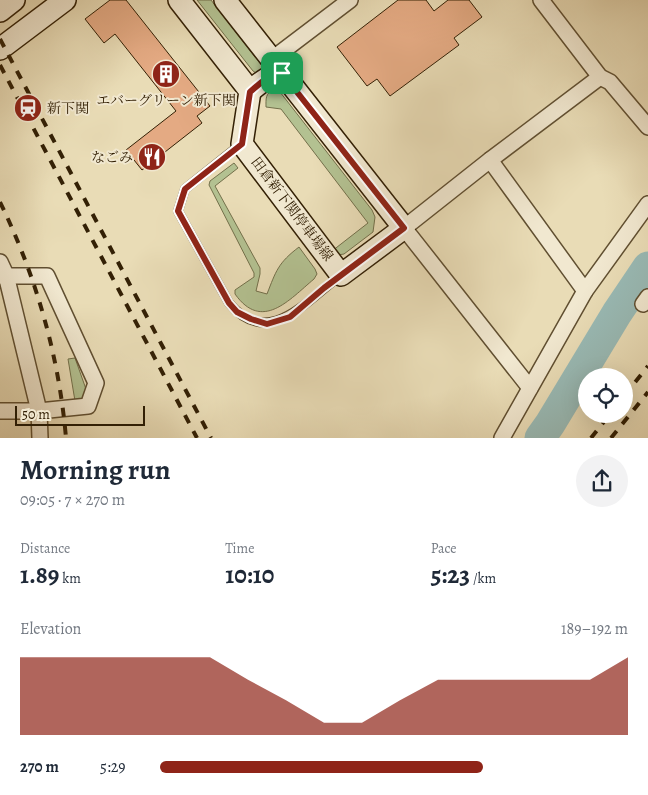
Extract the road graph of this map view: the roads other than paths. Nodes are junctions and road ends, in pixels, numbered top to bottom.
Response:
1 (14, 0) edge
2 (64, 0) edge
3 (179, 0) edge
4 (225, 0) edge
5 (350, 0) edge
6 (541, 0) edge
7 (0, 11) edge
8 (0, 49) edge
9 (277, 67) junction
10 (600, 77) junction
11 (250, 92) junction
12 (648, 127) edge
13 (242, 144) junction
14 (490, 160) junction
15 (648, 204) edge
16 (404, 228) junction
17 (2, 271) edge
18 (341, 275) junction
19 (585, 291) junction
20 (530, 388) junction
21 (0, 411) edge
22 (39, 411) junction
23 (40, 438) edge
24 (502, 438) edge

1 - 7 main road
2 - 8 main road
3 - 11 main road
4 - 9 main road
5 - 9 street
6 - 10 street
9 - 11 main road
9 - 16 main road
10 - 12 street
10 - 14 street
11 - 13 main road, 田倉新下関停車場線
13 - 18 main road, 田倉新下関停車場線
13 - 18 lane, 田倉新下関停車場線
14 - 16 street
14 - 19 street
15 - 19 street
16 - 18 main road, 田倉新下関停車場線
16 - 20 street
17 - 22 street
17 - 22 street
19 - 20 street
20 - 24 street
21 - 22 street
22 - 23 street

